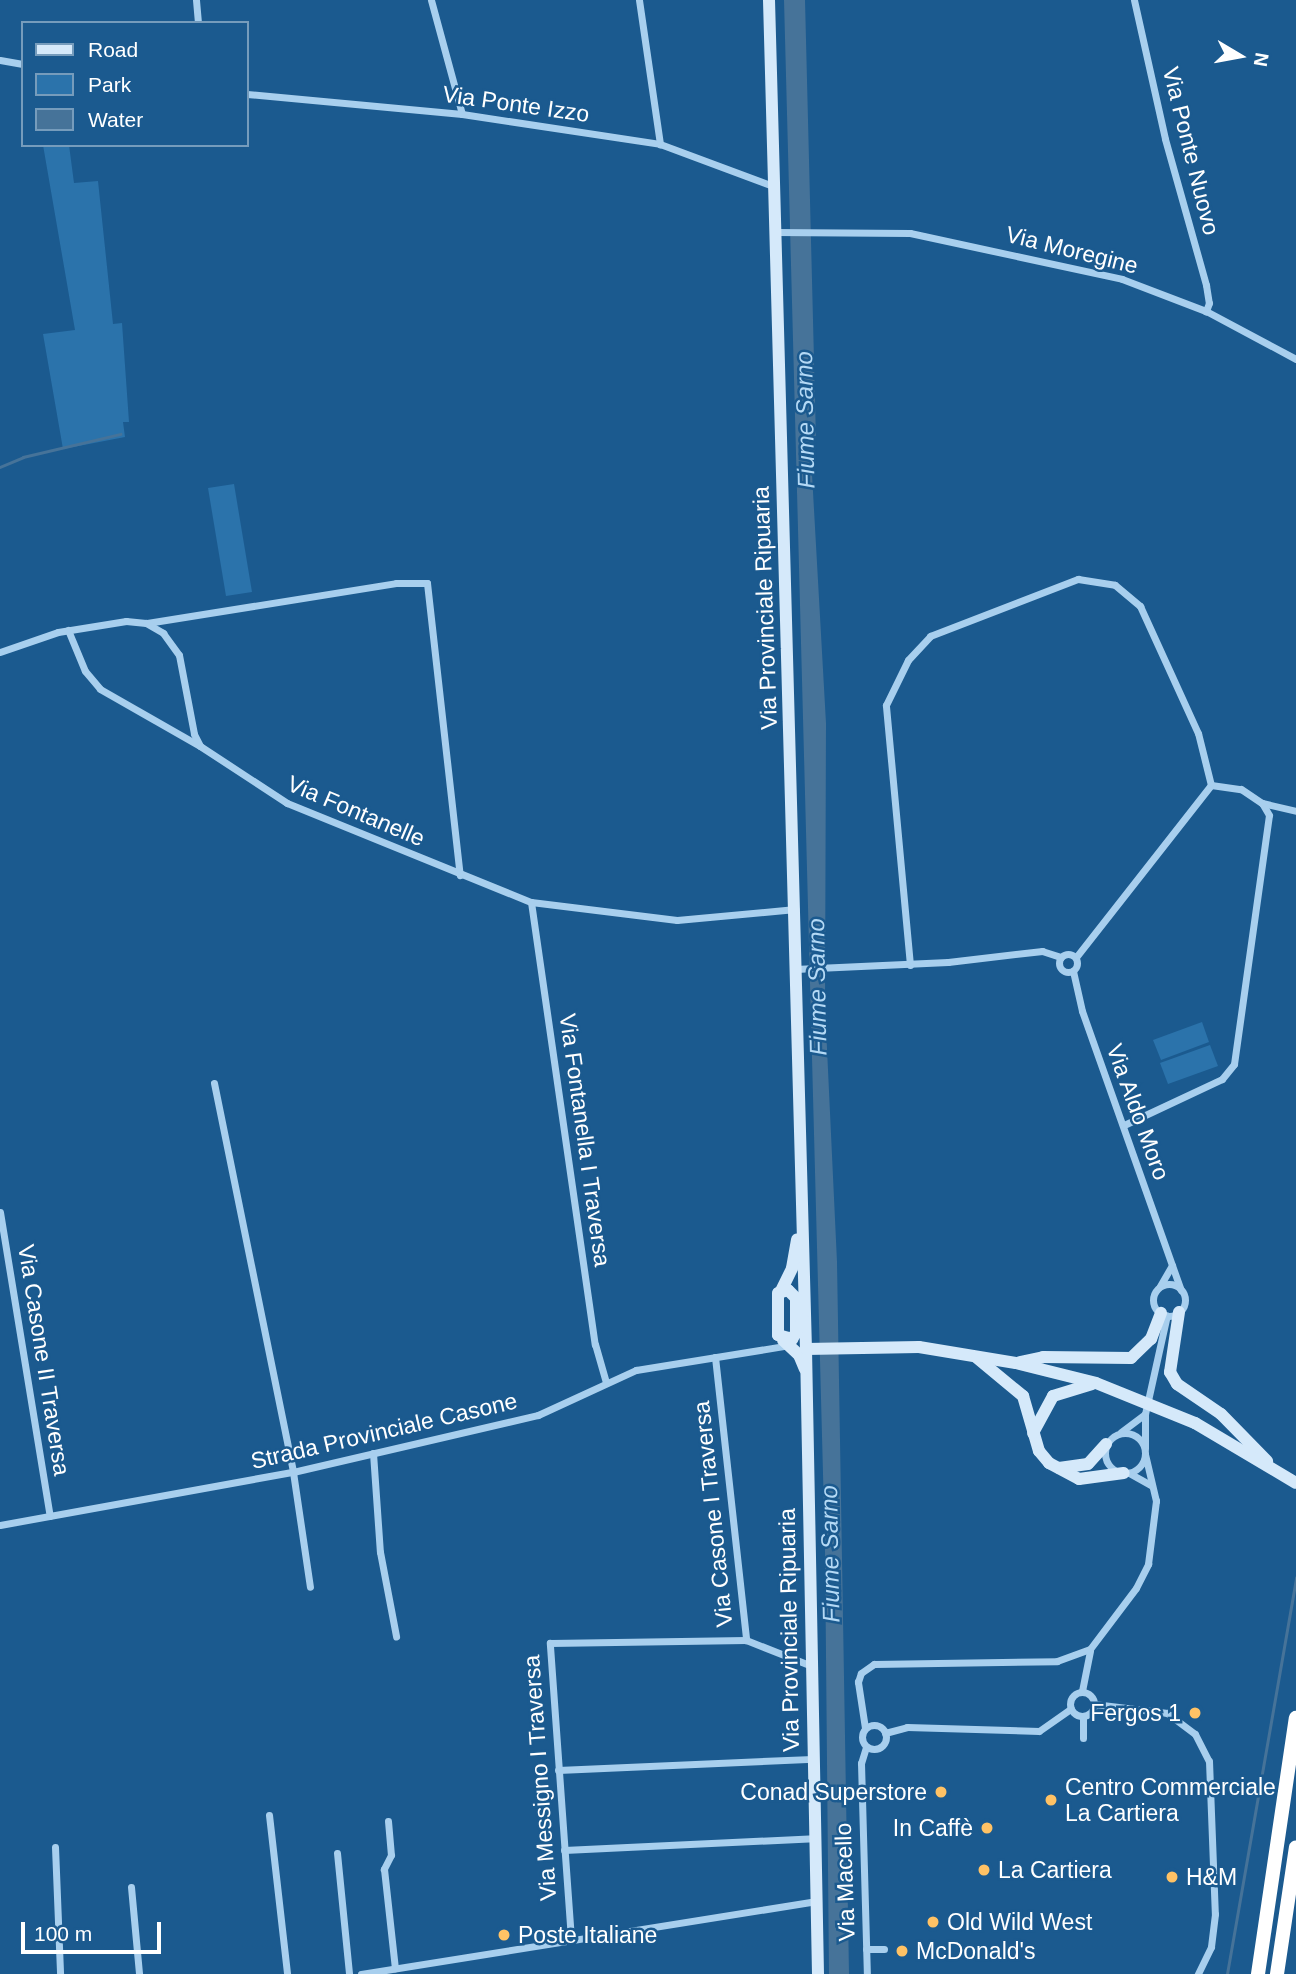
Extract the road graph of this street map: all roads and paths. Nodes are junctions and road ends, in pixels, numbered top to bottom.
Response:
1 (196, 0) edge
2 (431, 0) edge
3 (639, 0) edge
4 (769, 0) edge
5 (1134, 0) edge
6 (198, 21) edge
7 (0, 60) edge
8 (21, 64) edge
9 (248, 94) edge
10 (462, 114) junction
11 (660, 144) junction
12 (773, 186) junction
13 (774, 232) junction
14 (1206, 311) junction
15 (1296, 359) edge
16 (146, 623) junction
17 (68, 630) junction
18 (0, 652) edge
19 (201, 746) junction
20 (1211, 785) junction
21 (1262, 803) junction
22 (1296, 811) edge
23 (460, 875) junction
24 (531, 902) junction
25 (795, 909) junction
26 (1061, 957) junction
27 (1076, 957) junction
28 (910, 965) junction
29 (799, 968) junction
30 (1073, 971) junction
31 (214, 1083) dead end
32 (1124, 1125) junction
33 (0, 1212) edge
34 (801, 1214) junction
35 (1171, 1265) junction
36 (1159, 1288) junction
37 (1181, 1290) junction
38 (781, 1291) junction
39 (796, 1298) junction
40 (1169, 1314) junction
41 (804, 1315) junction
42 (795, 1341) junction
43 (769, 1349) junction
44 (974, 1356) junction
45 (715, 1357) junction
46 (1016, 1363) junction
47 (606, 1382) junction
48 (1096, 1383) junction
49 (1145, 1414) junction
50 (1119, 1433) junction
51 (1033, 1434) junction
52 (1106, 1444) junction
53 (1145, 1451) junction
54 (373, 1452) junction
55 (1055, 1468) junction
56 (1274, 1469) junction
57 (293, 1472) junction
58 (1126, 1473) junction
59 (1296, 1483) edge
60 (1151, 1485) junction
61 (50, 1516) junction
62 (0, 1525) edge
63 (310, 1587) dead end
64 (396, 1636) dead end
65 (746, 1640) junction
66 (1090, 1649) junction
67 (810, 1665) junction
68 (1082, 1691) junction
69 (1094, 1704) junction
70 (1071, 1709) junction
71 (1083, 1716) junction
72 (1296, 1718) edge
73 (865, 1728) junction
74 (886, 1733) junction
75 (1083, 1738) dead end
76 (866, 1747) junction
77 (813, 1759) junction
78 (558, 1770) junction
79 (269, 1815) dead end
80 (388, 1821) dead end
81 (814, 1838) junction
82 (55, 1847) dead end
83 (1296, 1847) edge
84 (564, 1850) junction
85 (337, 1853) dead end
86 (131, 1887) dead end
87 (816, 1901) junction
88 (571, 1939) junction
89 (866, 1949) junction
90 (884, 1949) dead end
91 (395, 1968) junction
92 (60, 1974) edge
93 (139, 1974) edge
94 (288, 1974) edge
95 (349, 1974) edge
96 (361, 1974) edge
97 (818, 1974) edge
98 (867, 1974) edge
99 (1198, 1974) edge
100 (1258, 1974) edge
101 (1277, 1974) edge

1 - 6 street
2 - 10 street
3 - 11 street
4 - 12 main road, Via Provinciale Ripuaria
5 - 14 street, Via Ponte Nuovo
7 - 8 street
9 - 10 street, Via Ponte Izzo
10 - 11 street, Via Ponte Izzo
11 - 12 street, Via Ponte Izzo
12 - 13 main road, Via Provinciale Ripuaria
13 - 14 street, Via Moregine
13 - 25 main road, Via Provinciale Ripuaria
14 - 15 street, Via Moregine
16 - 17 street
16 - 19 street
16 - 23 street
17 - 18 street
17 - 19 street, Via Fontanelle
19 - 23 street, Via Fontanelle
20 - 21 street
20 - 27 street
20 - 28 street
21 - 22 street
21 - 32 street
23 - 24 street, Via Fontanelle
24 - 25 street, Via Fontanelle
24 - 47 street, Via Fontanella I Traversa
25 - 29 main road, Via Provinciale Ripuaria
26 - 27 street
26 - 28 street
26 - 30 street
27 - 30 street
28 - 29 street
29 - 34 main road, Via Provinciale Ripuaria
30 - 32 street, Via Aldo Moro
31 - 57 street
32 - 35 street, Via Aldo Moro
33 - 61 street, Via Casone II Traversa
34 - 38 main road, Via Provinciale Ripuaria
34 - 41 main road, Via Provinciale Ripuaria
35 - 36 street
35 - 37 street, Via Aldo Moro
36 - 37 street
36 - 40 street
37 - 40 street
38 - 39 main road
38 - 42 main road, Via Provinciale Ripuaria
39 - 41 main road
39 - 42 main road, Via Provinciale Ripuaria
40 - 46 main road
40 - 49 street
40 - 56 main road
41 - 42 main road, Via Provinciale Ripuaria
42 - 43 street
42 - 43 street, Strada Provinciale Casone
42 - 44 main road
42 - 67 main road, Via Provinciale Ripuaria
43 - 45 street, Strada Provinciale Casone
44 - 46 main road
44 - 51 main road
45 - 47 street, Strada Provinciale Casone
45 - 65 street, Via Casone I Traversa
46 - 48 main road
47 - 54 street, Strada Provinciale Casone
48 - 51 main road
48 - 56 main road
49 - 50 street
49 - 53 street
50 - 52 street
50 - 53 street
51 - 55 main road
52 - 55 main road
52 - 58 street
53 - 58 street
53 - 60 street
54 - 57 street, Strada Provinciale Casone
54 - 64 street
55 - 58 main road
56 - 59 main road
57 - 61 street, Strada Provinciale Casone
57 - 63 street
58 - 60 street
60 - 66 street
61 - 62 street, Strada Provinciale Casone
65 - 67 street, Via Casone I Traversa
65 - 78 street, Via Messigno I Traversa
66 - 68 street
66 - 73 street
67 - 77 main road, Via Provinciale Ripuaria
68 - 69 street
68 - 70 street
69 - 71 street
69 - 99 street
70 - 71 street
70 - 74 street
71 - 75 street
72 - 100 highway
73 - 74 street
73 - 76 street
74 - 76 street
76 - 89 street, Via Macello
77 - 78 street
77 - 81 main road, Via Provinciale Ripuaria
78 - 84 street, Via Messigno I Traversa
79 - 94 street
80 - 91 street
81 - 84 street
81 - 87 main road, Via Provinciale Ripuaria
82 - 92 street
83 - 101 highway
84 - 88 street, Via Messigno I Traversa
85 - 95 street
86 - 93 street
87 - 88 street
87 - 97 main road, Via Provinciale Ripuaria
88 - 91 street
89 - 90 street
89 - 98 street, Via Macello
91 - 96 street

